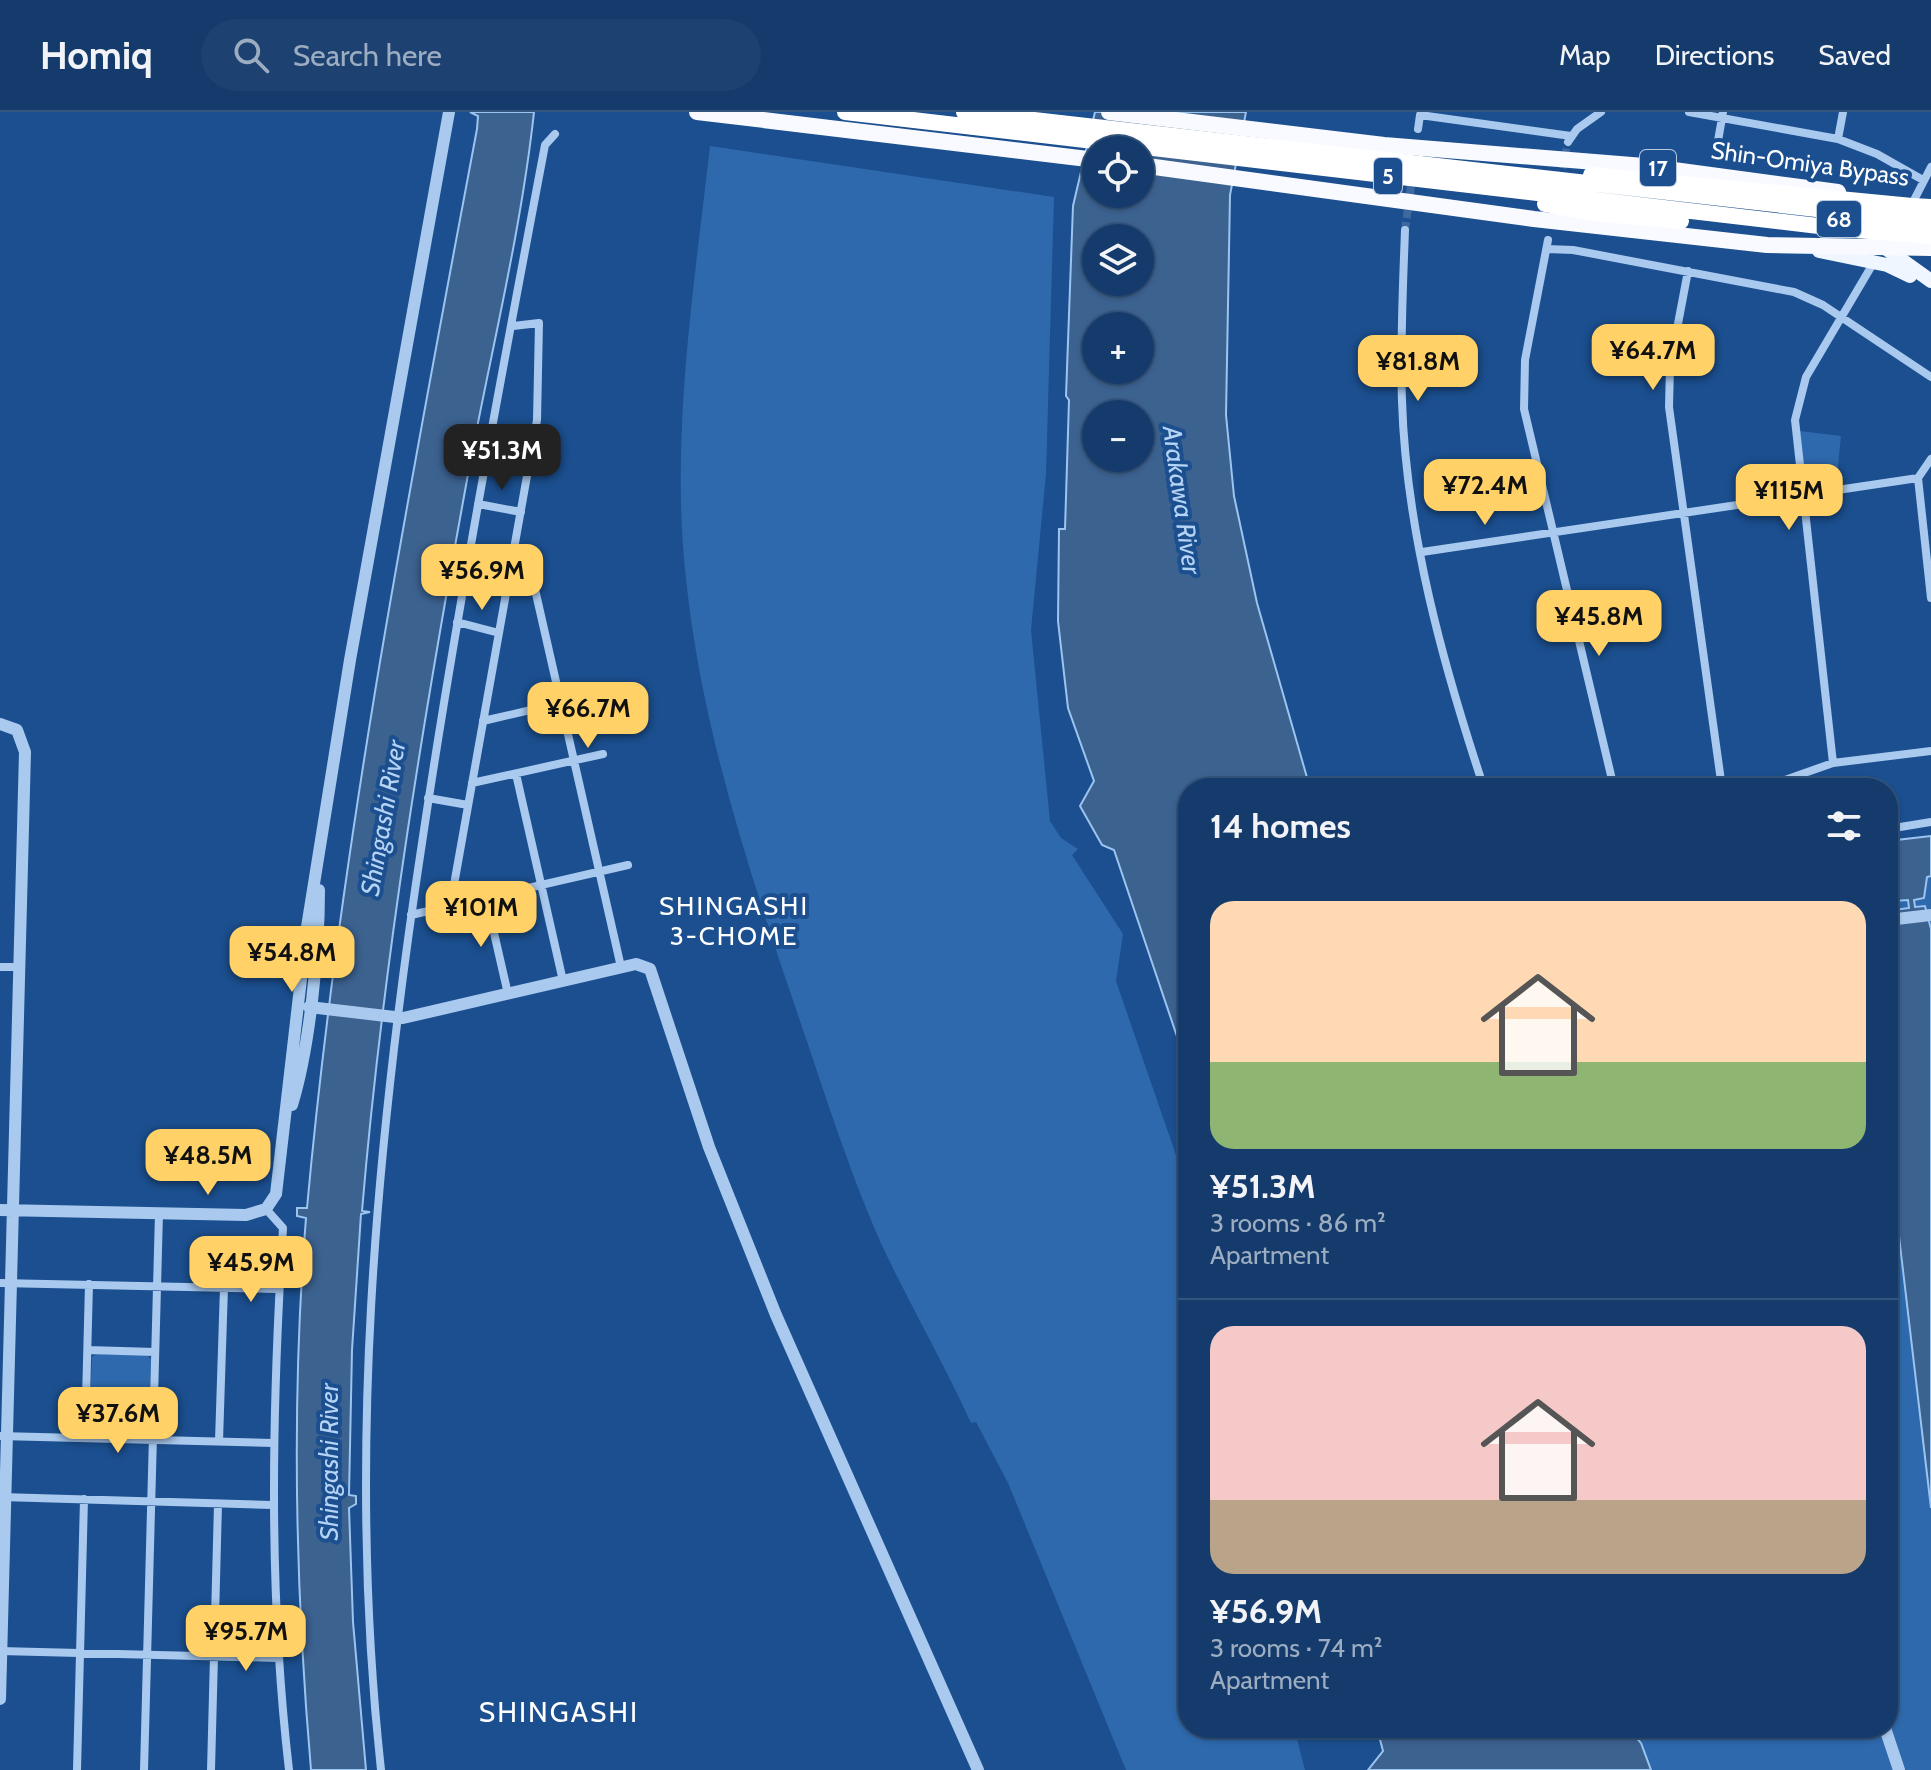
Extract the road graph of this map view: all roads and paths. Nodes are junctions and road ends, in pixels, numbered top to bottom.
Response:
1 (449, 112) edge
2 (697, 112) edge
3 (845, 112) edge
4 (964, 112) edge
5 (1109, 112) edge
6 (1601, 112) edge
7 (1689, 112) edge
8 (1843, 112) edge
9 (1722, 115) edge
10 (1418, 129) dead end
11 (555, 134) dead end
12 (1838, 139) junction
13 (1718, 141) dead end
14 (1082, 158) edge
15 (1154, 167) edge
16 (1931, 167) edge
17 (1422, 173) junction
18 (1736, 177) junction
19 (1923, 180) junction
20 (1912, 204) junction
21 (1931, 206) edge
22 (1931, 222) edge
23 (1405, 230) tunnel mouth
24 (1931, 236) edge
25 (1925, 244) edge
26 (1807, 248) junction
27 (1886, 248) junction
28 (1874, 262) junction
29 (1688, 271) junction
30 (1931, 281) edge
31 (1931, 288) edge
32 (1841, 317) junction
33 (513, 326) junction
34 (1931, 377) edge
35 (1931, 459) edge
36 (1918, 478) junction
37 (1801, 496) junction
38 (478, 504) junction
39 (521, 512) junction
40 (1684, 513) junction
41 (1553, 534) junction
42 (1422, 552) junction
43 (509, 580) junction
44 (1931, 598) edge
45 (457, 622) junction
46 (499, 633) junction
47 (561, 703) junction
48 (483, 721) junction
49 (0, 724) edge
50 (1931, 751) edge
51 (603, 754) dead end
52 (574, 760) junction
53 (1833, 763) junction
54 (516, 774) junction
55 (1481, 778) edge
56 (1612, 778) edge
57 (1721, 778) edge
58 (1790, 778) edge
59 (472, 783) junction
60 (428, 798) junction
61 (468, 805) junction
62 (1931, 822) edge
63 (1898, 827) edge
64 (319, 855) junction
65 (628, 865) dead end
66 (600, 872) junction
67 (541, 885) junction
68 (486, 898) junction
69 (450, 907) junction
70 (411, 915) junction
71 (1931, 915) edge
72 (1898, 919) edge
73 (0, 967) edge
74 (19, 967) junction
75 (621, 967) junction
76 (563, 981) junction
77 (508, 994) junction
78 (311, 1007) junction
79 (396, 1018) junction
80 (283, 1136) junction
81 (266, 1209) junction
82 (6, 1210) edge
83 (159, 1213) junction
84 (6, 1282) edge
85 (89, 1284) junction
86 (156, 1285) junction
87 (224, 1287) junction
88 (279, 1289) junction
89 (88, 1350) junction
90 (155, 1352) junction
91 (4, 1436) edge
92 (85, 1438) junction
93 (152, 1440) junction
94 (219, 1441) junction
95 (272, 1443) junction
96 (3, 1497) edge
97 (84, 1499) junction
98 (151, 1501) junction
99 (218, 1504) junction
100 (272, 1505) junction
101 (1, 1651) edge
102 (80, 1653) junction
103 (146, 1655) junction
104 (214, 1657) junction
105 (279, 1658) junction
106 (0, 1699) edge
107 (1888, 1738) edge
108 (77, 1770) edge
109 (144, 1770) edge
110 (211, 1770) edge
111 (289, 1770) edge
112 (381, 1770) edge
113 (978, 1770) edge
114 (1899, 1770) edge

1 - 64 street
2 - 14 highway
3 - 17 highway, 5, bridge
4 - 17 highway, 5, bridge
5 - 18 highway, Shin-Omiya Bypass / 17
6 - 10 street
7 - 9 street
8 - 12 street
9 - 12 street
9 - 13 street
11 - 33 street
12 - 19 street
15 - 26 highway
16 - 19 street
17 - 20 highway, bridge
17 - 22 highway, 5, bridge
17 - 24 highway, 5, bridge
17 - 25 highway, bridge
18 - 20 highway, Shin-Omiya Bypass / 17
18 - 27 main road, 68
19 - 20 street
20 - 21 highway
23 - 42 street
25 - 27 highway
26 - 27 highway
26 - 28 main road, 68
27 - 30 main road, 68
28 - 31 main road, 68
28 - 32 street
29 - 32 street
29 - 40 street
29 - 41 street
32 - 34 street
32 - 37 street
33 - 38 street
33 - 39 street
35 - 36 street
36 - 37 street
36 - 44 street
37 - 40 street
37 - 53 street
38 - 39 street
38 - 45 street
39 - 43 street
40 - 41 street
40 - 57 street
41 - 42 street
41 - 56 street
42 - 55 street
43 - 46 street
43 - 47 street
45 - 46 street
45 - 60 street
46 - 48 street
47 - 48 street
47 - 52 street
48 - 59 street
49 - 74 street
50 - 53 street
51 - 52 street
52 - 54 street
52 - 66 street
53 - 58 street
54 - 59 street
54 - 67 street
59 - 61 street
60 - 61 street
60 - 70 street
61 - 69 street
62 - 63 street
64 - 78 street
64 - 80 street
65 - 66 street
66 - 67 street
66 - 75 street
67 - 68 street
67 - 76 street
68 - 69 street
68 - 77 street
69 - 70 street
70 - 79 street
71 - 72 street
73 - 74 street
74 - 82 street
75 - 76 street
75 - 113 street
76 - 77 street
77 - 79 street
78 - 79 street
78 - 80 street
79 - 112 street
80 - 81 street
81 - 83 street
81 - 88 street
82 - 83 street
82 - 84 street
83 - 86 street
84 - 85 street
84 - 91 street
85 - 86 street
85 - 89 street
86 - 87 street
86 - 90 street
87 - 88 street
87 - 94 street
88 - 95 street
89 - 90 street
89 - 92 street
90 - 93 street
91 - 92 street
91 - 96 street
92 - 93 street
93 - 94 street
93 - 98 street
94 - 95 street
95 - 100 street
96 - 97 street
96 - 101 street
97 - 98 street
97 - 102 street
98 - 99 street
98 - 103 street
99 - 100 street
99 - 104 street
100 - 105 street
101 - 102 street
101 - 106 street
102 - 103 street
102 - 108 street
103 - 104 street
103 - 109 street
104 - 105 street
104 - 110 street
105 - 111 street
107 - 114 street

